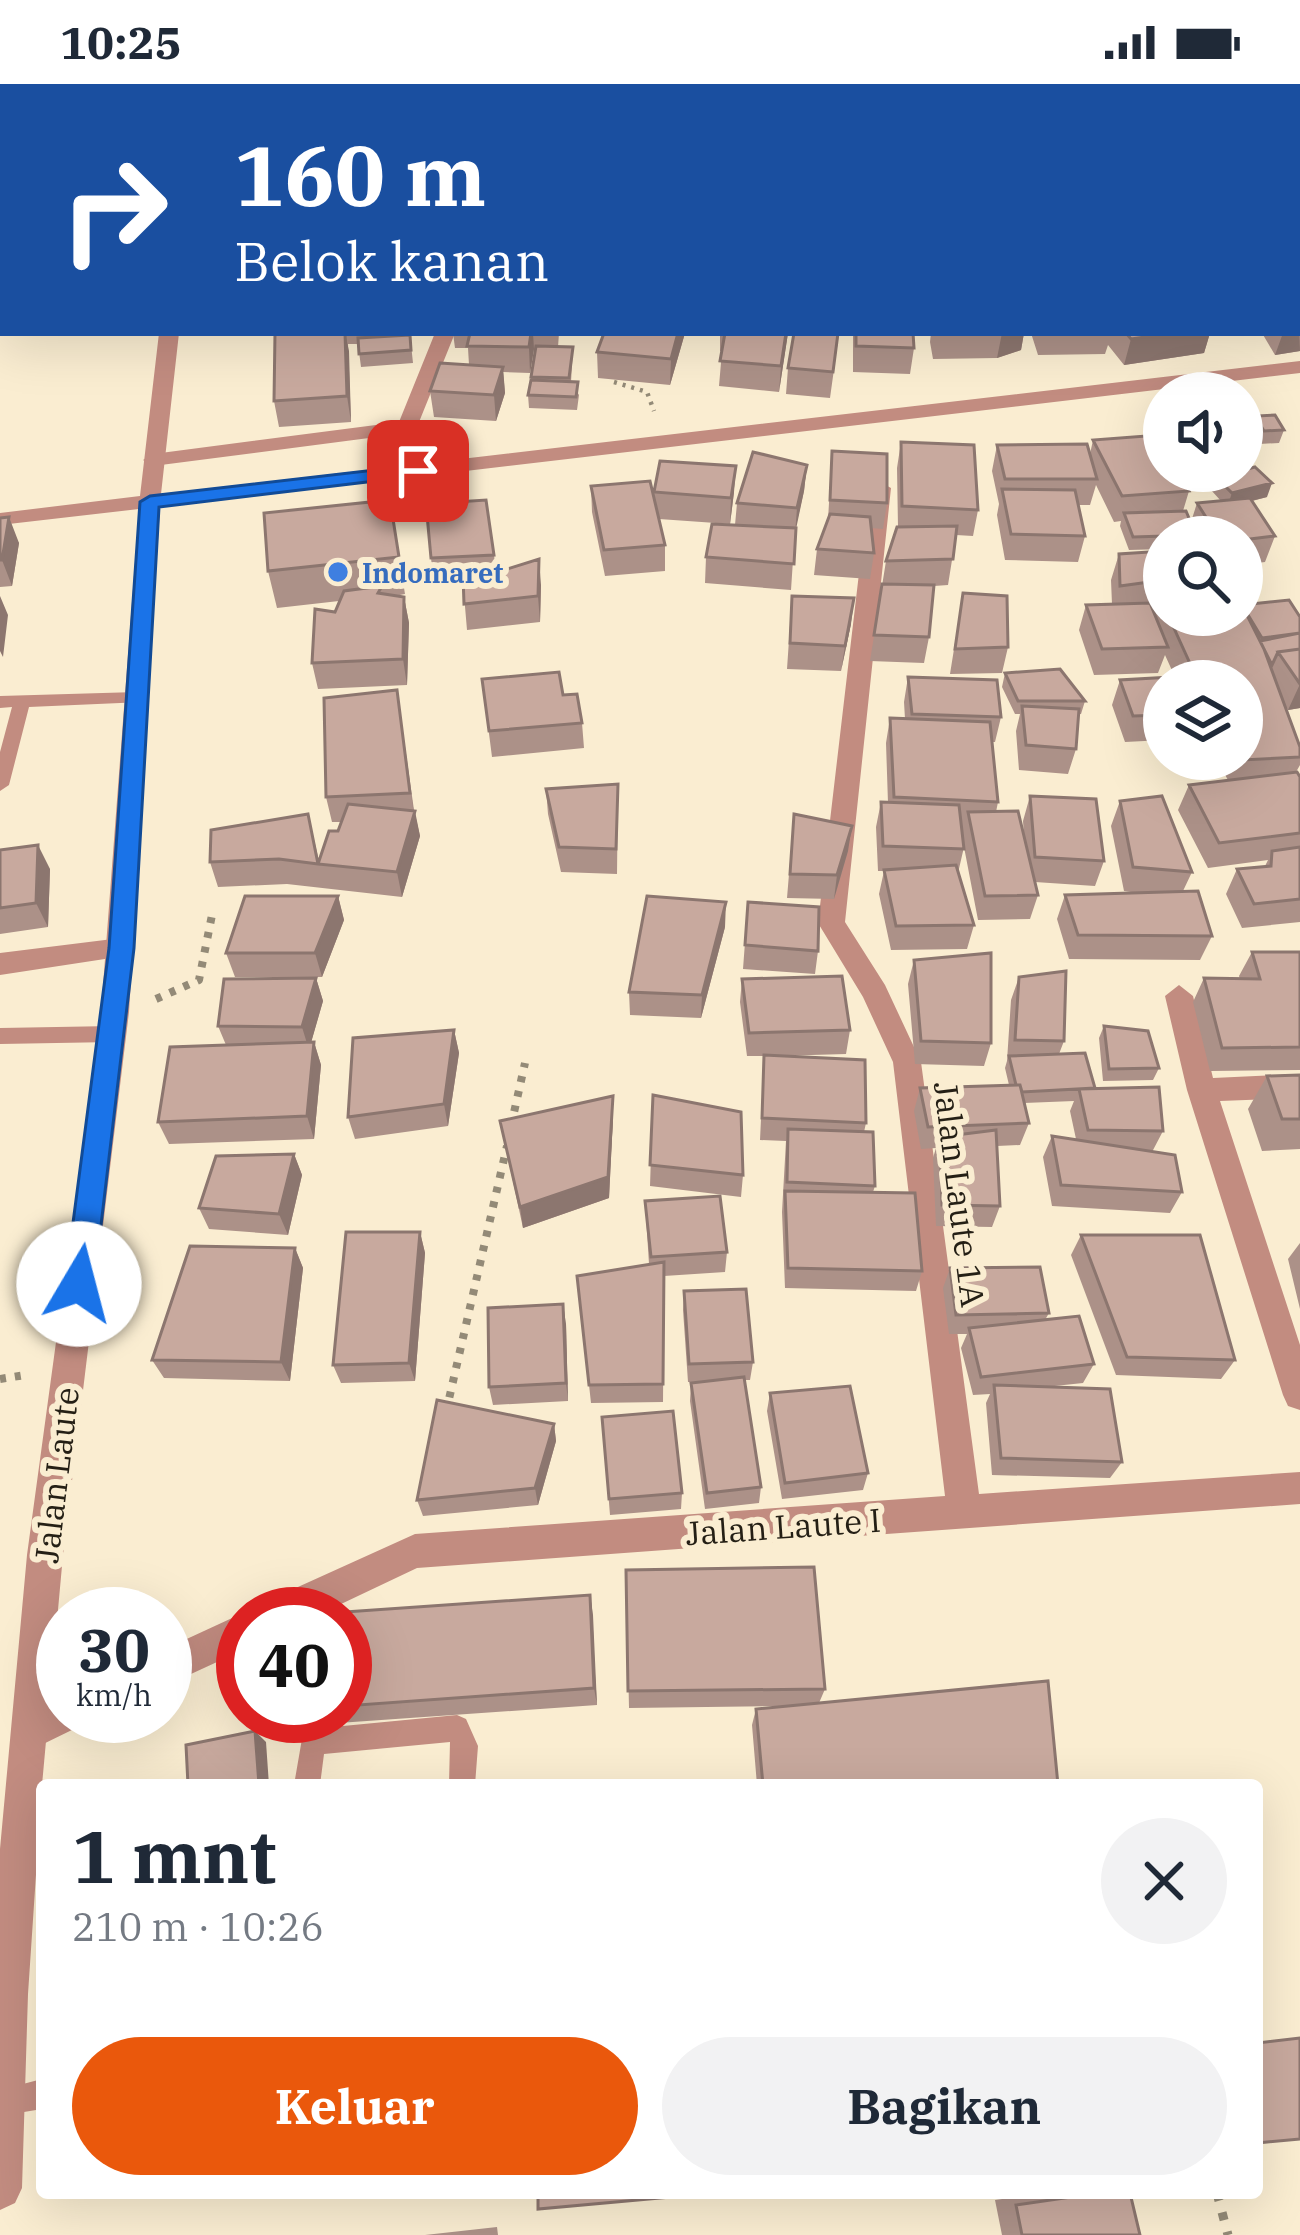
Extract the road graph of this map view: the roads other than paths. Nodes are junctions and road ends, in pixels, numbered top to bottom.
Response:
1 (169, 336) edge
2 (444, 336) edge
3 (1300, 367) edge
4 (407, 427) junction
5 (153, 460) junction
6 (881, 473) edge
7 (376, 476) junction
8 (150, 502) junction
9 (0, 519) edge
10 (137, 698) junction
11 (0, 702) edge
12 (22, 702) junction
13 (0, 784) edge
14 (121, 948) junction
15 (0, 964) edge
16 (1179, 996) dead end
17 (114, 1023) junction
18 (0, 1036) edge
19 (1300, 1086) edge
20 (1202, 1090) junction
21 (1300, 1395) edge
22 (1300, 1488) edge
23 (964, 1512) junction
24 (46, 1587) edge
25 (338, 1587) edge
26 (45, 1743) edge
27 (39, 1779) edge
28 (308, 1779) edge
29 (462, 1779) edge
30 (36, 1802) edge
31 (36, 2095) edge
32 (4, 2103) junction
33 (0, 2188) edge

1 - 5 street, Jalan Laute
2 - 4 street
3 - 7 street
4 - 5 street
4 - 7 street
5 - 8 street, Jalan Laute
6 - 23 street, Jalan Laute 1A
7 - 8 street
8 - 9 street
8 - 10 street, Jalan Laute
10 - 12 lane
10 - 14 street, Jalan Laute
11 - 12 lane
12 - 13 lane
14 - 15 street
14 - 17 street, Jalan Laute
16 - 20 street
17 - 18 lane
17 - 24 street, Jalan Laute
19 - 20 street
20 - 21 street
22 - 23 street, Jalan Laute I
23 - 25 street, Jalan Laute I
26 - 27 street, Jalan Laute
28 - 29 lane
30 - 32 street, Jalan Laute
31 - 32 lane
32 - 33 street, Jalan Laute

